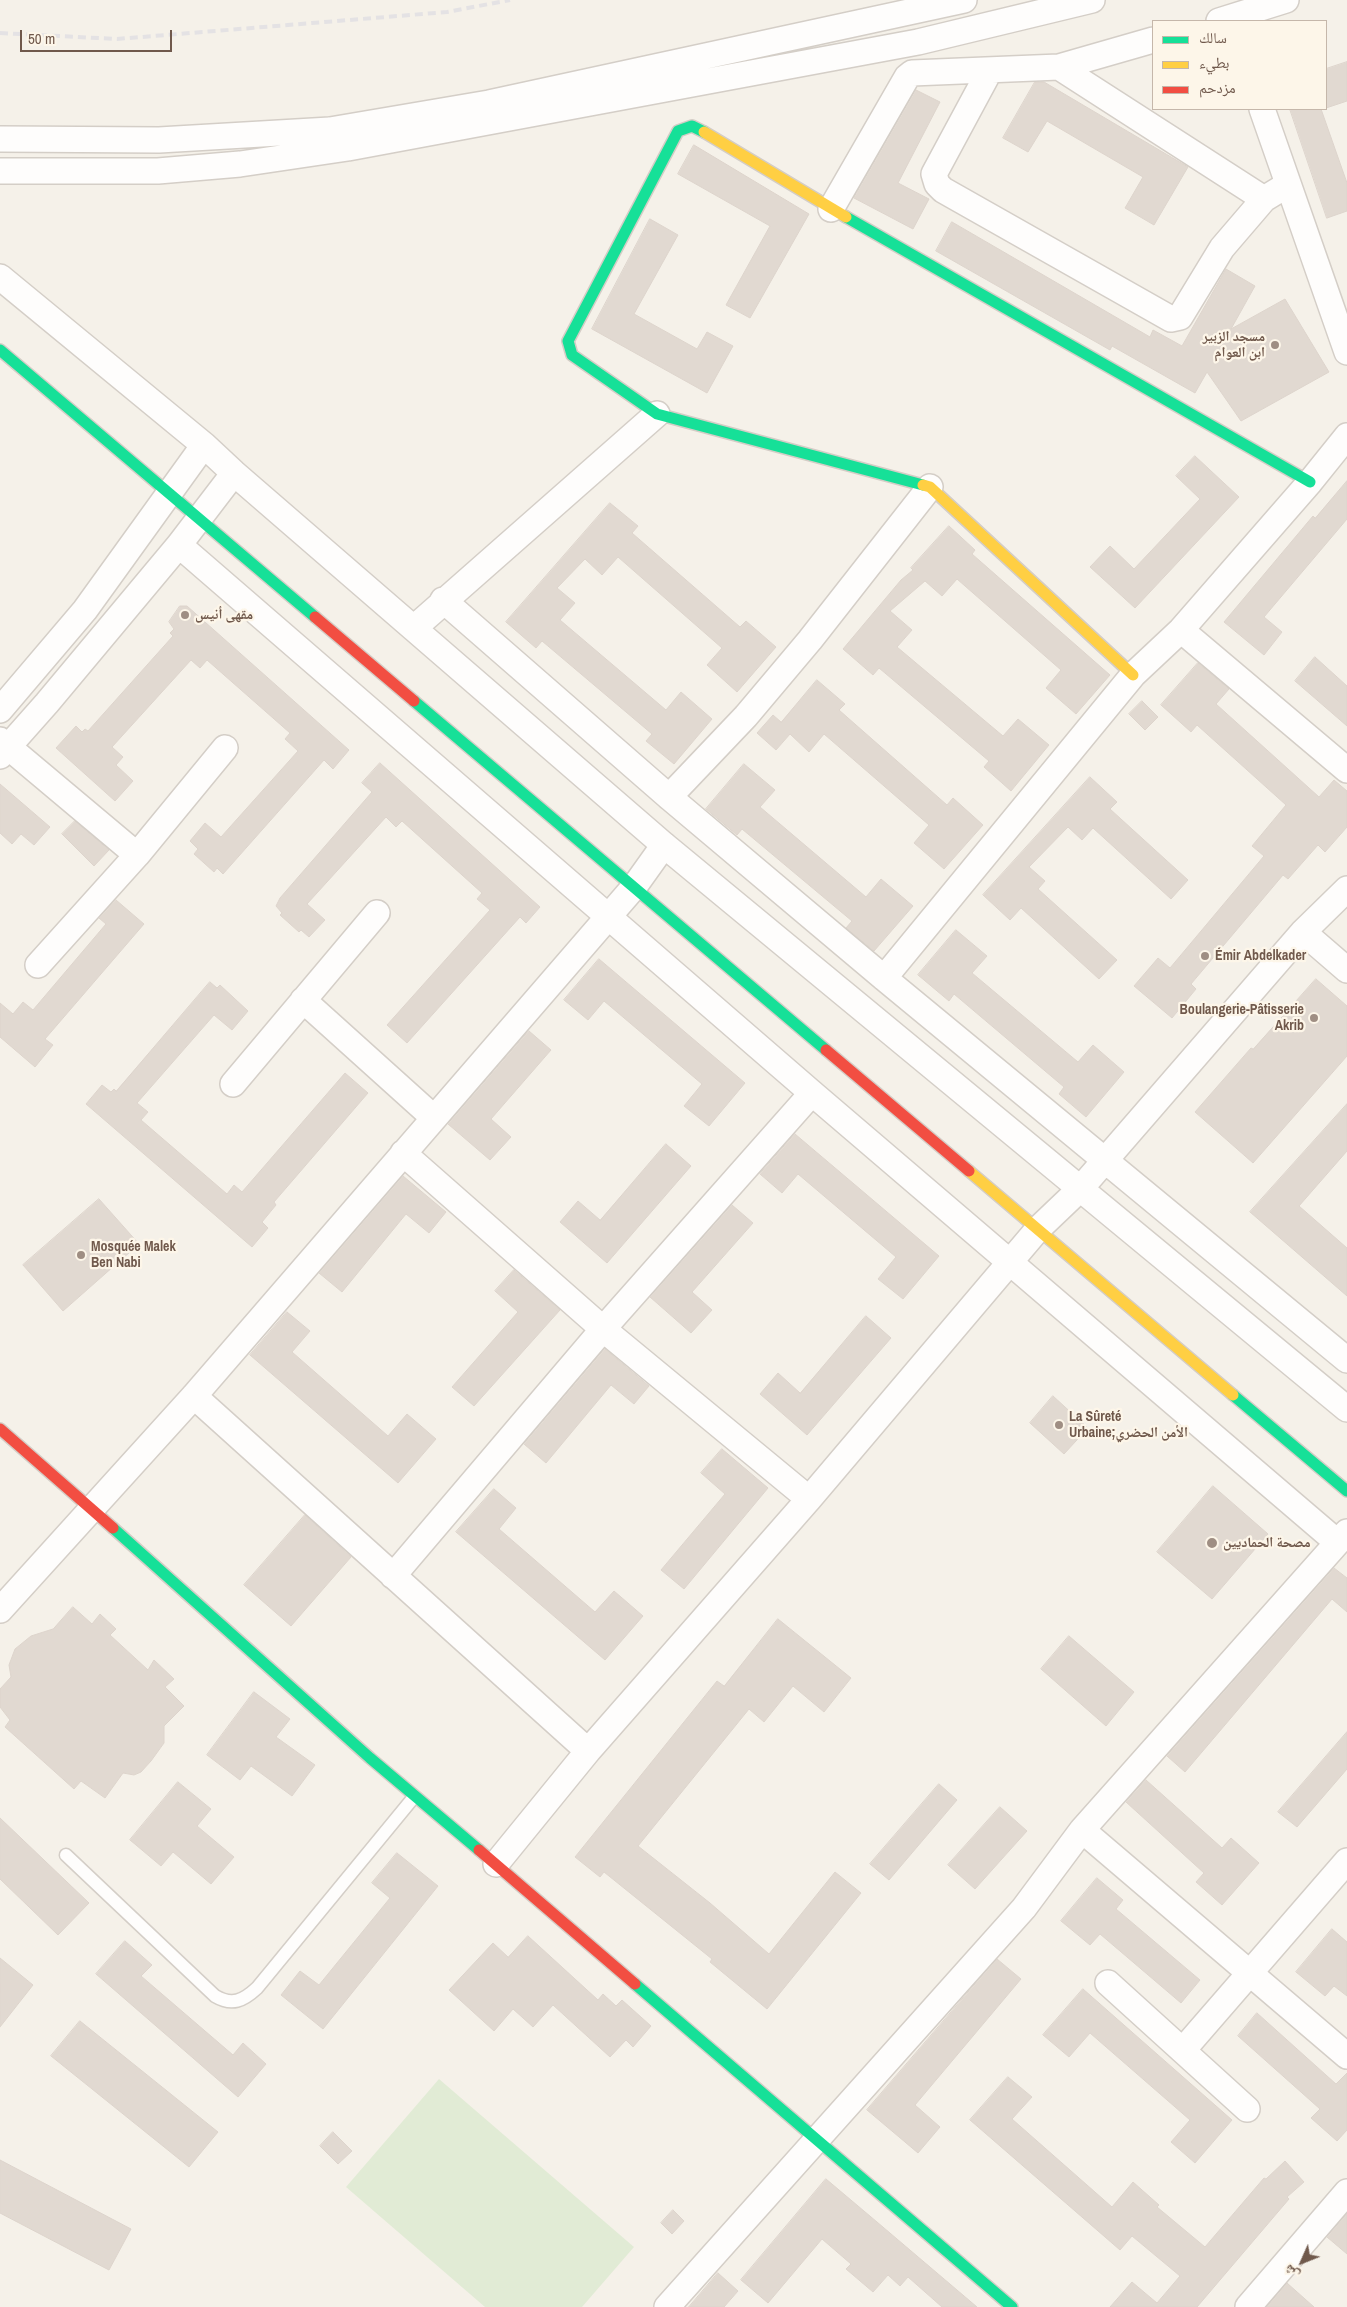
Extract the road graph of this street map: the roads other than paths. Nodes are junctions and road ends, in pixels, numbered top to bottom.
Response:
1 (964, 0) edge
2 (1092, 0) edge
3 (1286, 0) edge
4 (1228, 20) edge
5 (1152, 40) edge
6 (1059, 67) junction
7 (990, 70) junction
8 (1262, 110) edge
9 (0, 139) edge
10 (0, 171) edge
11 (1287, 185) junction
12 (1264, 199) junction
13 (831, 209) junction
14 (0, 277) edge
15 (0, 350) edge
16 (1347, 352) edge
17 (657, 414) junction
18 (1347, 436) edge
19 (204, 445) junction
20 (234, 473) junction
21 (1310, 482) junction
22 (930, 487) junction
23 (170, 494) junction
24 (200, 519) junction
25 (179, 545) junction
26 (443, 600) junction
27 (414, 628) junction
28 (1181, 630) junction
29 (1133, 675) junction
30 (0, 710) edge
31 (3, 748) edge
32 (225, 748) dead end
33 (1347, 770) edge
34 (669, 797) junction
35 (664, 845) junction
36 (137, 855) junction
37 (634, 887) junction
38 (1347, 889) edge
39 (377, 912) dead end
40 (606, 916) junction
41 (1303, 932) junction
42 (38, 965) dead end
43 (1347, 970) edge
44 (884, 978) junction
45 (303, 1000) junction
46 (233, 1084) dead end
47 (812, 1093) junction
48 (434, 1118) junction
49 (403, 1153) junction
50 (1104, 1160) junction
51 (1081, 1188) junction
52 (1038, 1229) junction
53 (1010, 1263) junction
54 (603, 1329) junction
55 (1347, 1360) edge
56 (194, 1396) junction
57 (1347, 1409) edge
58 (0, 1429) edge
59 (1347, 1491) edge
60 (809, 1499) junction
61 (91, 1507) junction
62 (1342, 1537) edge
63 (393, 1576) junction
64 (0, 1610) edge
65 (588, 1751) junction
66 (414, 1797) junction
67 (1082, 1830) junction
68 (66, 1855) dead end
69 (1347, 1860) edge
70 (496, 1864) junction
71 (1250, 1973) junction
72 (1108, 1984) dead end
73 (1183, 2050) junction
74 (1347, 2056) edge
75 (1247, 2109) dead end
76 (817, 2139) junction
77 (1347, 2192) edge
78 (667, 2307) edge
79 (1012, 2307) edge
80 (1248, 2307) edge

1 - 9 street
2 - 10 street
3 - 4 street
5 - 6 street
6 - 7 street
6 - 12 street
7 - 12 street
7 - 13 street
8 - 11 street
11 - 12 street
11 - 16 street
13 - 17 street
13 - 21 street
14 - 19 street
15 - 23 street
17 - 22 street
17 - 26 street
18 - 21 street
19 - 20 street
19 - 23 street
20 - 24 street
20 - 27 street
21 - 28 street
22 - 29 street
22 - 34 street
23 - 24 street
23 - 30 street
24 - 25 street
24 - 37 street
25 - 31 street
25 - 40 street
26 - 27 street
26 - 34 street
27 - 35 street
28 - 29 street
28 - 33 street
29 - 44 street
31 - 36 street
32 - 36 street
34 - 44 street
35 - 37 street
35 - 51 street
36 - 42 street
37 - 40 street
37 - 52 street
38 - 41 street
39 - 45 street
40 - 47 street
40 - 48 street
41 - 43 street
41 - 50 street
44 - 50 street
45 - 46 street
45 - 48 street
47 - 53 street
47 - 54 street
48 - 49 street
49 - 54 street
49 - 56 street
50 - 51 street
50 - 55 street
51 - 52 street
51 - 57 street
52 - 53 street
52 - 59 street
53 - 60 street
53 - 62 street
54 - 60 street
54 - 63 street
56 - 61 street
56 - 63 street
58 - 61 street
60 - 65 street
61 - 64 street
61 - 66 street
62 - 67 street
63 - 65 street
65 - 70 street
66 - 68 lane
66 - 70 street
67 - 71 street
67 - 76 street
69 - 71 street
70 - 76 street
71 - 73 street
71 - 74 street
72 - 73 street
73 - 75 street
76 - 78 street
76 - 79 street
77 - 80 street

